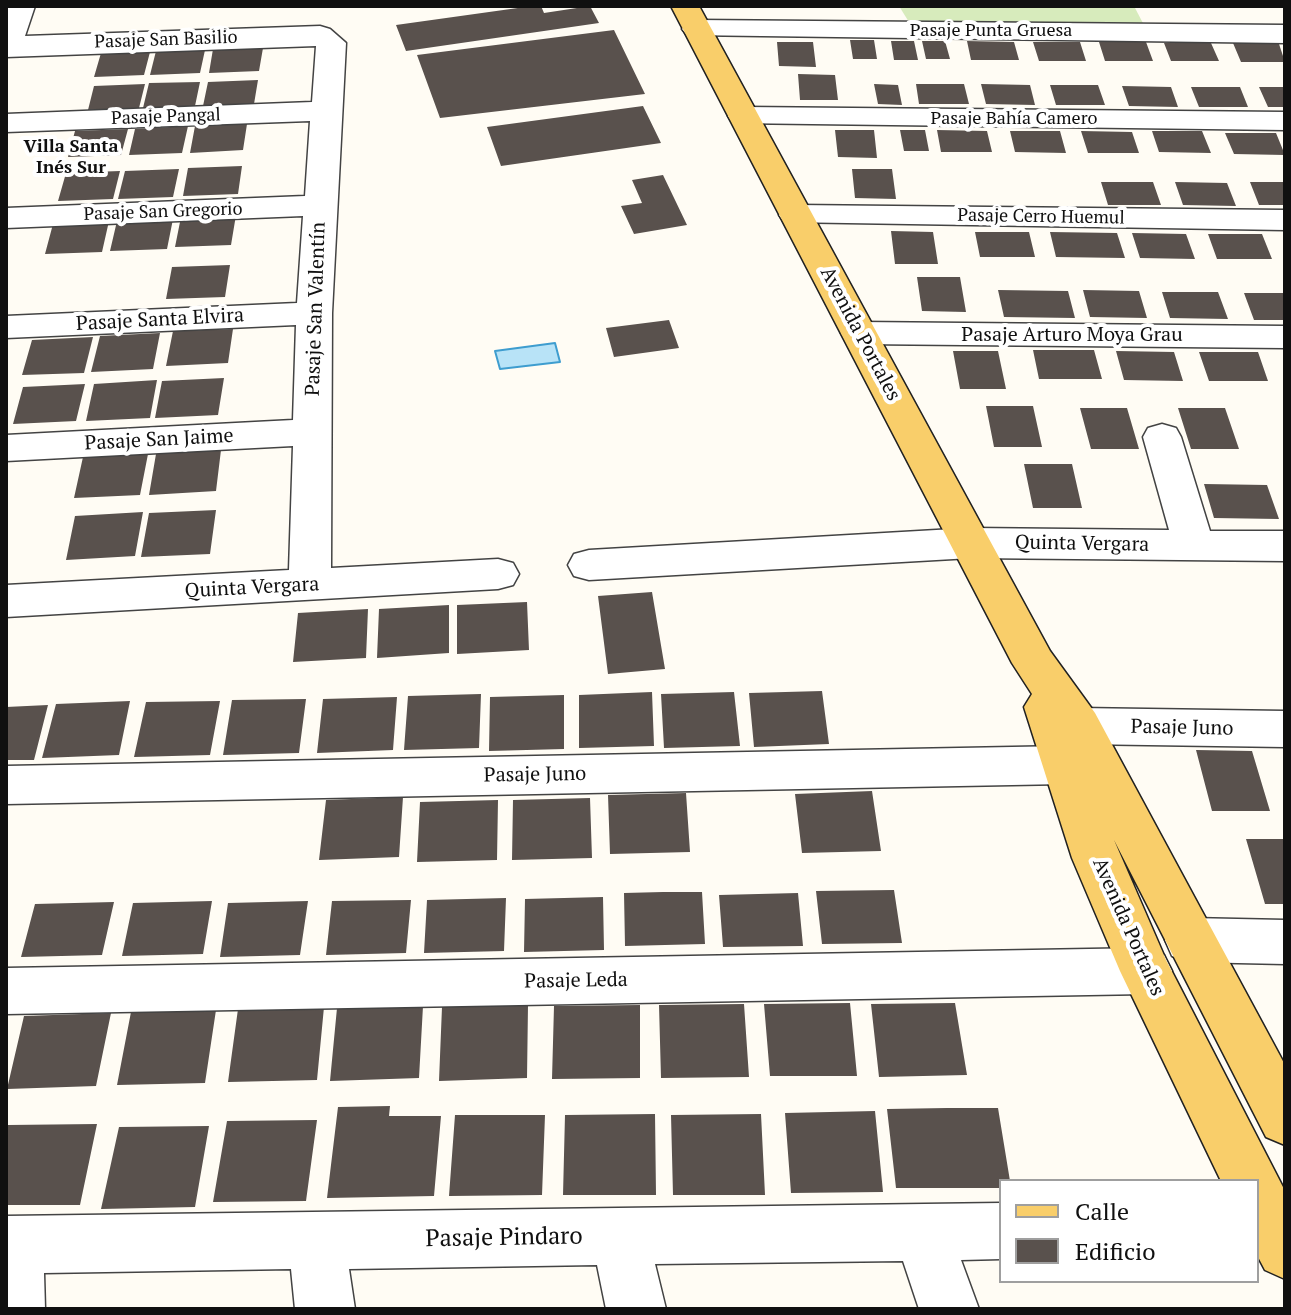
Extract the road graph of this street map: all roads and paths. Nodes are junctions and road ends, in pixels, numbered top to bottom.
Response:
1 (1146, 6) edge
2 (15, 11) edge
3 (691, 17) edge
4 (897, 18) edge
5 (1160, 33) junction
6 (1285, 34) edge
7 (325, 37) joint
8 (6, 47) edge
9 (327, 111) junction
10 (744, 116) junction
11 (1285, 121) edge
12 (6, 123) edge
13 (320, 205) junction
14 (796, 215) junction
15 (6, 218) edge
16 (1285, 220) edge
17 (314, 313) junction
18 (6, 327) edge
19 (859, 333) junction
20 (1285, 337) edge
21 (313, 432) junction
22 (1162, 437) dead end
23 (6, 448) edge
24 (971, 543) junction
25 (1194, 545) junction
26 (1285, 546) edge
27 (589, 565) dead end
28 (498, 574) dead end
29 (310, 584) junction
30 (6, 601) edge
31 (1285, 729) edge
32 (1072, 745) junction
33 (6, 785) edge
34 (1190, 940) junction
35 (1285, 942) edge
36 (1146, 971) junction
37 (6, 991) edge
38 (1285, 1119) edge
39 (1246, 1179) edge
40 (999, 1231) edge
41 (922, 1232) junction
42 (619, 1237) junction
43 (317, 1241) junction
44 (10, 1245) edge
45 (15, 1309) edge
46 (325, 1309) edge
47 (636, 1309) edge
48 (949, 1309) edge

1 - 5 street
2 - 8 street
3 - 4 street, Pasaje Punta Gruesa
3 - 10 main road, Avenida Portales
4 - 5 street, Pasaje Punta Gruesa
5 - 6 street, Pasaje Punta Gruesa
7 - 8 street, Pasaje San Basilio
7 - 9 street, Pasaje San Valentín
9 - 12 street, Pasaje Pangal
9 - 13 street, Pasaje San Valentín
10 - 11 street, Pasaje Bahía Camero
10 - 14 main road, Avenida Portales
13 - 15 street, Pasaje San Gregorio
13 - 17 street, Pasaje San Valentín
14 - 16 street, Pasaje Cerro Huemul
14 - 19 main road, Avenida Portales
17 - 18 street, Pasaje Santa Elvira
17 - 21 street, Pasaje San Valentín
19 - 20 street, Pasaje Arturo Moya Grau
19 - 24 main road, Avenida Portales
21 - 23 street, Pasaje San Jaime
21 - 29 street, Pasaje San Valentín
22 - 25 street
24 - 25 street, Quinta Vergara
24 - 27 street, Quinta Vergara
24 - 32 main road, Avenida Portales
25 - 26 street, Quinta Vergara
28 - 29 street, Quinta Vergara
29 - 30 street, Quinta Vergara
31 - 32 street, Pasaje Juno
32 - 33 street, Pasaje Juno
32 - 34 main road, Avenida Portales
32 - 36 main road, Avenida Portales
34 - 35 street
34 - 38 main road, Avenida Portales
36 - 37 street, Pasaje Leda
36 - 39 main road, Avenida Portales
40 - 41 street, Pasaje Pindaro
41 - 42 street, Pasaje Pindaro
41 - 48 street
42 - 43 street, Pasaje Pindaro
42 - 47 street
43 - 44 street, Pasaje Pindaro
43 - 46 street
44 - 45 street

